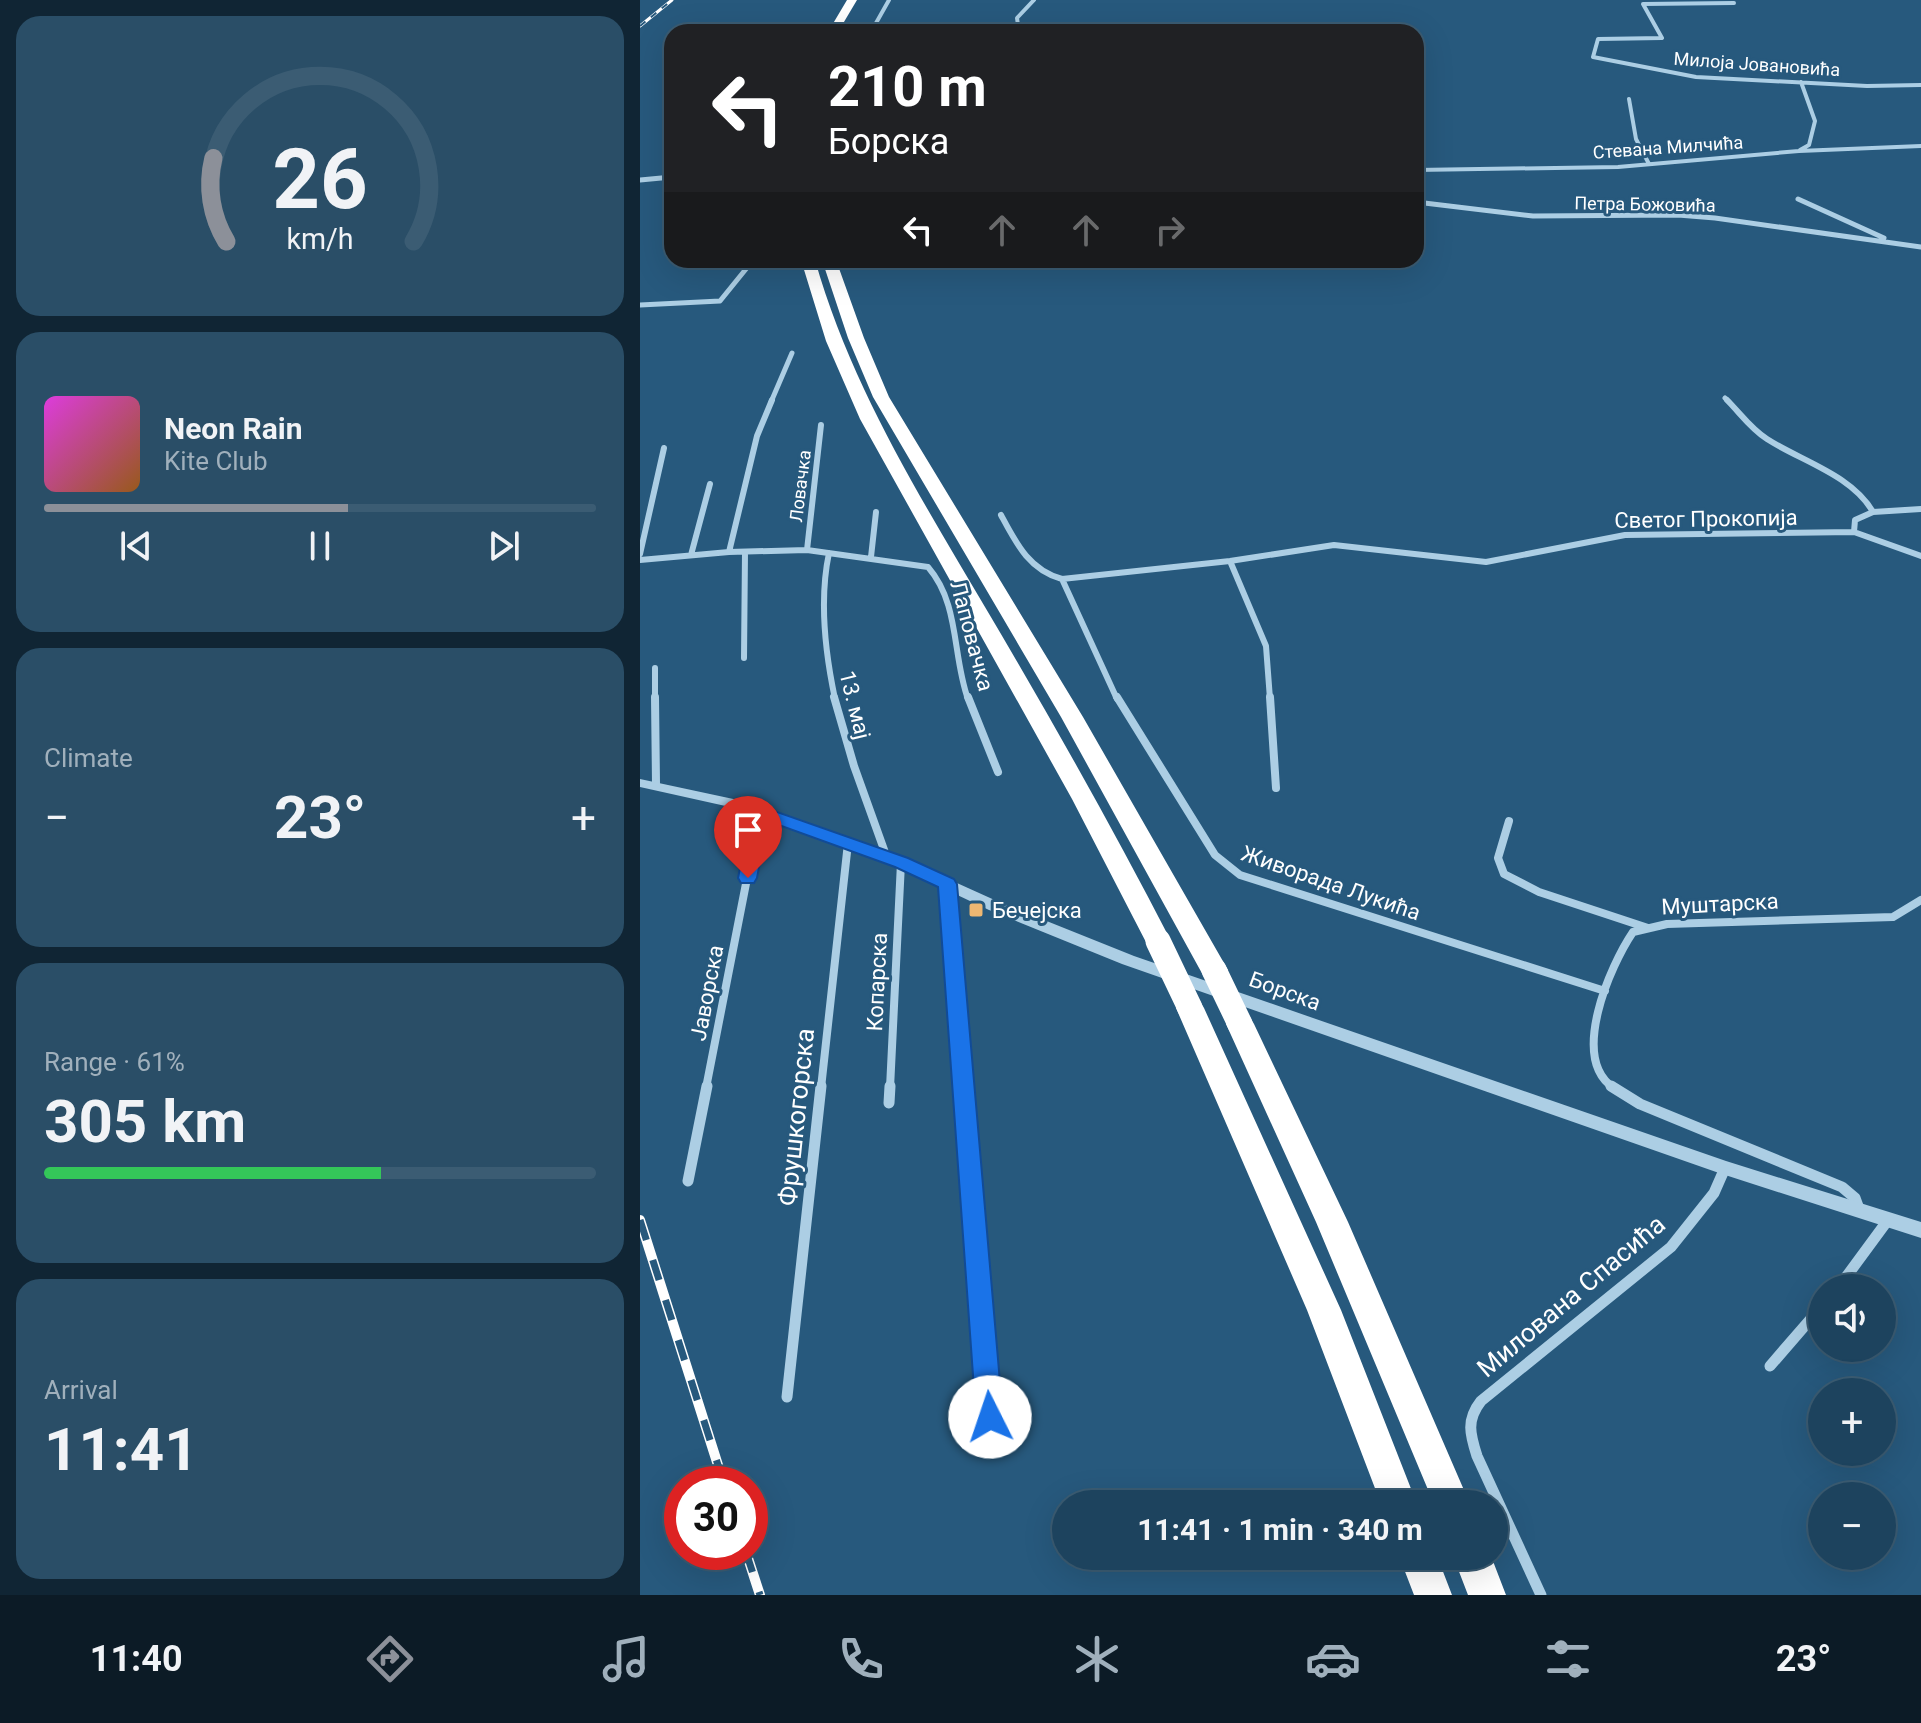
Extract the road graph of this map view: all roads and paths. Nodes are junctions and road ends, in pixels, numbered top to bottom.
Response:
1 (852, 0) edge
2 (866, 0) edge
3 (889, 0) edge
4 (1034, 0) edge
5 (1734, 3) dead end
6 (838, 24) edge
7 (852, 24) edge
8 (876, 24) edge
9 (1018, 24) edge
10 (1801, 82) junction
11 (1921, 85) edge
12 (1629, 99) dead end
13 (1921, 146) edge
14 (1799, 151) junction
15 (1649, 164) junction
16 (1424, 170) edge
17 (664, 178) edge
18 (640, 180) edge
19 (1798, 199) dead end
20 (1424, 203) edge
21 (1895, 243) junction
22 (1921, 247) edge
23 (747, 268) edge
24 (811, 268) edge
25 (832, 268) edge
26 (640, 305) edge
27 (792, 353) dead end
28 (1725, 398) dead end
29 (821, 425) dead end
30 (664, 448) dead end
31 (710, 484) dead end
32 (1921, 509) edge
33 (876, 512) dead end
34 (1873, 512) junction
35 (1001, 515) dead end
36 (1854, 532) junction
37 (807, 550) junction
38 (729, 552) junction
39 (745, 552) junction
40 (829, 553) junction
41 (691, 555) junction
42 (1921, 556) edge
43 (640, 557) edge
44 (871, 557) junction
45 (1230, 561) junction
46 (1062, 579) junction
47 (744, 658) dead end
48 (655, 668) dead end
49 (998, 772) dead end
50 (640, 783) edge
51 (656, 784) junction
52 (1276, 788) dead end
53 (760, 812) junction
54 (1509, 821) dead end
55 (848, 843) junction
56 (894, 861) junction
57 (947, 884) junction
58 (1921, 900) edge
59 (1648, 928) junction
60 (1605, 991) junction
61 (889, 1103) dead end
62 (1725, 1168) junction
63 (688, 1181) dead end
64 (1860, 1211) junction
65 (1888, 1220) junction
66 (1921, 1230) edge
67 (1848, 1274) edge
68 (1808, 1322) edge
69 (1770, 1366) dead end
70 (787, 1397) dead end
71 (992, 1448) dead end
72 (1394, 1490) edge
73 (1446, 1490) edge
74 (1423, 1570) edge
75 (1477, 1570) edge
76 (1433, 1595) edge
77 (1487, 1595) edge
78 (1541, 1595) edge

1 - 6 highway
2 - 7 highway
3 - 8 street
4 - 9 street
5 - 10 street, Милоја Јовановића
10 - 11 street, Милоја Јовановића
10 - 14 street
12 - 15 street
13 - 14 street, Стевана Милчића
14 - 15 street, Стевана Милчића
15 - 16 street, Стевана Милчића
17 - 18 street
19 - 21 street
20 - 21 street, Петра Божовића
21 - 22 street, Петра Божовића
23 - 26 street
24 - 72 highway, bridge
25 - 73 highway, bridge
27 - 38 street
28 - 34 street
29 - 37 street, Ловачка
30 - 43 street
31 - 41 street
32 - 34 street
33 - 44 street
34 - 36 street
35 - 46 street
36 - 42 street, Светог Прокопија
36 - 45 street, Светог Прокопија
37 - 39 street, Лаповачка
37 - 40 street, Лаповачка
38 - 39 street, Лаповачка
38 - 41 street, Лаповачка
39 - 47 street
40 - 44 street, Лаповачка
40 - 56 street, 13. мај
41 - 43 street, Лаповачка
44 - 49 street, Лаповачка
45 - 46 street, Светог Прокопија
45 - 52 street
46 - 60 street, Живорада Лукића
48 - 51 street
50 - 51 street, Борска
51 - 53 street, Борска
53 - 55 street, Борска
53 - 63 street, Јаворска
54 - 59 street
55 - 56 street, Борска
55 - 70 street, Фрушкогорска
56 - 57 street, Борска
56 - 61 street, Копарска
57 - 62 street, Борска
57 - 71 street
58 - 59 street, Муштарска
59 - 60 street, Муштарска
60 - 64 street, Муштарска
62 - 64 street, Борска
62 - 78 street, Милована Спасића
64 - 65 street, Борска
65 - 66 street, Борска
65 - 67 street
68 - 69 street
74 - 76 highway
75 - 77 highway

